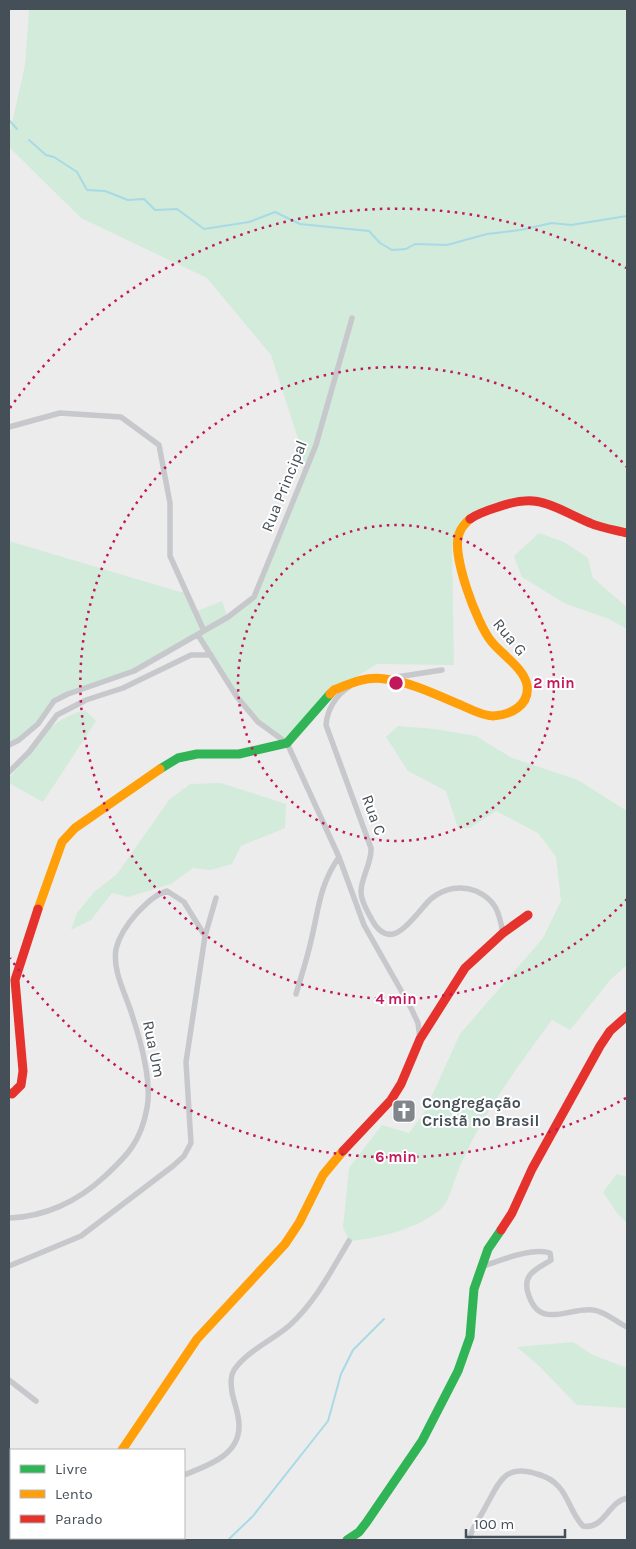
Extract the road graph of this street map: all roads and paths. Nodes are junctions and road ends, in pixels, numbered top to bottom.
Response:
1 (352, 318) dead end
2 (9, 427) edge
3 (627, 533) edge
4 (204, 631) junction
5 (198, 635) junction
6 (211, 656) junction
7 (442, 670) dead end
8 (366, 678) junction
9 (386, 679) junction
10 (287, 743) junction
11 (9, 745) edge
12 (9, 771) edge
13 (339, 857) junction
14 (216, 898) dead end
15 (528, 915) dead end
16 (503, 933) junction
17 (205, 936) junction
18 (296, 994) dead end
19 (627, 1016) edge
20 (420, 1039) junction
21 (9, 1093) edge
22 (9, 1218) edge
23 (348, 1241) dead end
24 (9, 1266) edge
25 (481, 1267) junction
26 (627, 1326) edge
27 (9, 1380) edge
28 (36, 1401) dead end
29 (123, 1449) edge
30 (185, 1474) edge
31 (627, 1498) edge
32 (347, 1540) edge
33 (469, 1540) edge

1 - 4 street, Rua Principal
2 - 4 street
3 - 9 street, Rua G
4 - 5 street, Rua Principal
5 - 6 street
5 - 11 street, Rua Principal
6 - 10 street
6 - 12 street
7 - 9 street
8 - 9 street, Rua G
8 - 10 street, Rua G
8 - 16 street, Rua C
10 - 13 street
10 - 21 street
13 - 18 street
13 - 20 street
14 - 17 street, Rua Um
15 - 16 street
16 - 20 street
17 - 22 street, Rua Um
17 - 24 street, Rua Um
19 - 25 street
20 - 29 street
23 - 30 street
25 - 26 street
25 - 32 street
27 - 28 street
31 - 33 street

